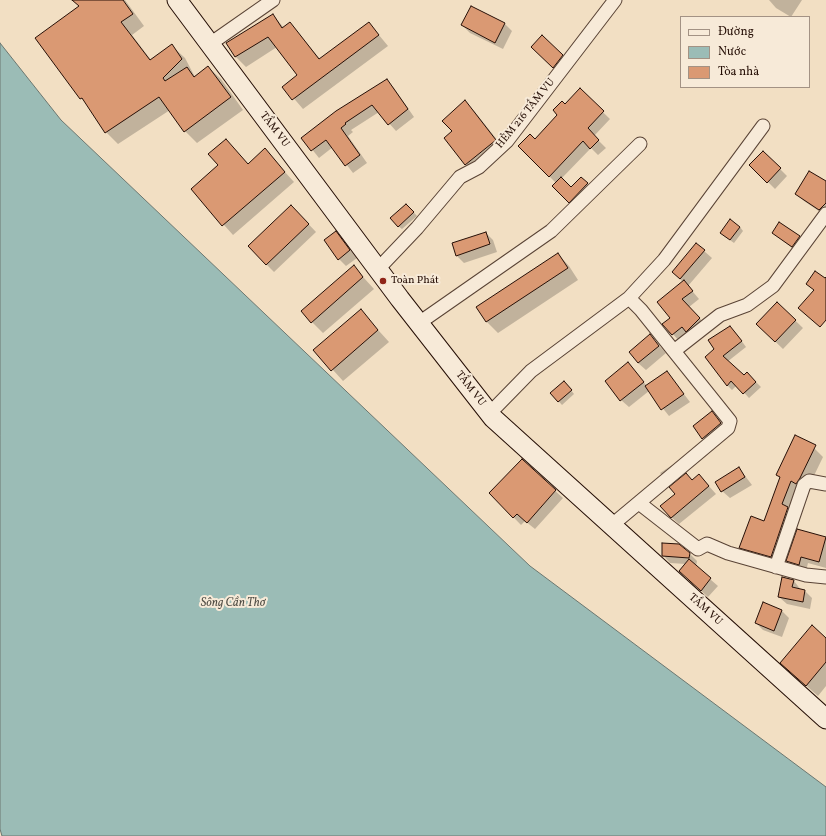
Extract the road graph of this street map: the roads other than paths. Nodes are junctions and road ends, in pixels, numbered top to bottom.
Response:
1 (177, 0) edge
2 (273, 0) edge
3 (615, 0) edge
4 (210, 44) junction
5 (763, 126) dead end
6 (640, 144) dead end
7 (826, 214) edge
8 (378, 269) junction
9 (629, 298) junction
10 (419, 323) junction
11 (674, 350) junction
12 (489, 414) junction
13 (826, 484) edge
14 (639, 503) junction
15 (612, 525) junction
16 (776, 567) junction
17 (826, 577) edge
18 (826, 719) edge

1 - 4 street, TẦM VU
2 - 4 street
3 - 8 street, HẺM 216 TẦM VU
4 - 8 street, TẦM VU
5 - 9 street
6 - 10 street
7 - 11 street
8 - 10 street, TẦM VU
9 - 11 street
9 - 12 street
10 - 12 street, TẦM VU
11 - 14 street
12 - 15 street, TẦM VU
13 - 16 street
14 - 15 street
14 - 16 street
15 - 18 street, TẦM VU
16 - 17 street

